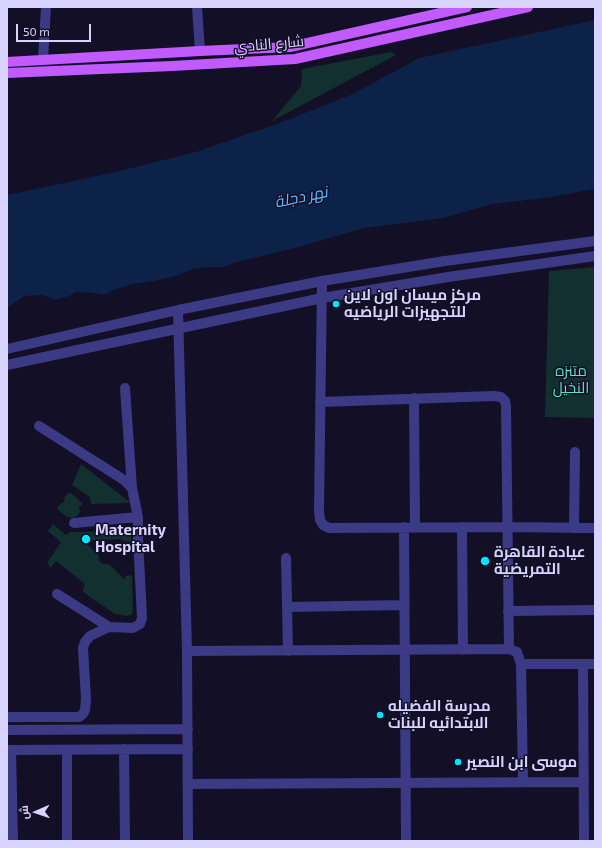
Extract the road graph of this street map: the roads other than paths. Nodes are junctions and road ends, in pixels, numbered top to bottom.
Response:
1 (46, 7) edge
2 (197, 7) edge
3 (467, 7) edge
4 (528, 7) edge
5 (200, 50) junction
6 (43, 59) junction
7 (7, 62) edge
8 (7, 73) edge
9 (595, 241) edge
10 (595, 256) edge
11 (322, 281) junction
12 (322, 298) junction
13 (178, 310) junction
14 (179, 328) junction
15 (7, 349) edge
16 (7, 365) edge
17 (125, 388) dead end
18 (414, 398) junction
19 (320, 402) junction
20 (39, 426) dead end
21 (575, 452) dead end
22 (132, 488) junction
23 (138, 517) junction
24 (74, 523) dead end
25 (410, 527) junction
26 (462, 527) junction
27 (508, 527) junction
28 (574, 528) junction
29 (595, 528) edge
30 (286, 558) dead end
31 (57, 594) dead end
32 (404, 605) junction
33 (287, 607) junction
34 (595, 610) edge
35 (508, 611) junction
36 (109, 627) junction
37 (509, 649) junction
38 (405, 650) junction
39 (463, 650) junction
40 (187, 651) junction
41 (288, 651) junction
42 (521, 664) junction
43 (583, 664) junction
44 (595, 664) edge
45 (7, 717) edge
46 (188, 729) junction
47 (7, 730) edge
48 (124, 749) junction
49 (188, 749) junction
50 (9, 750) edge
51 (67, 750) junction
52 (523, 782) junction
53 (584, 782) junction
54 (406, 783) junction
55 (188, 784) junction
56 (12, 841) edge
57 (67, 841) edge
58 (125, 841) edge
59 (188, 841) edge
60 (406, 841) edge
61 (584, 841) edge

1 - 6 street
2 - 5 street
3 - 5 main road, شارع النادي
4 - 8 main road, شارع النادي
5 - 6 main road, شارع النادي
6 - 7 main road, شارع النادي
9 - 11 street
10 - 12 street
11 - 12 street
11 - 13 street
12 - 14 street
12 - 19 street
13 - 14 street
13 - 15 street
14 - 16 street
14 - 40 street
17 - 22 street
18 - 19 street
18 - 25 street
18 - 27 street
19 - 25 street
20 - 22 street
21 - 28 street
22 - 23 street
23 - 24 street
23 - 36 street
25 - 26 street
25 - 32 street
26 - 27 street
26 - 39 street
27 - 28 street
27 - 35 street
28 - 29 street
30 - 33 street
31 - 36 street
32 - 33 street
32 - 38 street
33 - 41 street
34 - 35 street
35 - 37 street
36 - 45 street
37 - 39 street
37 - 42 street
38 - 39 street
38 - 41 street
38 - 54 street
40 - 41 street
40 - 46 street
42 - 43 street
42 - 52 street
43 - 44 street
43 - 53 street
46 - 47 street
46 - 49 street
48 - 49 street
48 - 51 street
48 - 58 street
49 - 55 street
50 - 51 street
50 - 56 street
51 - 57 street
52 - 53 street
52 - 54 street
53 - 61 street
54 - 55 street
54 - 60 street
55 - 59 street

